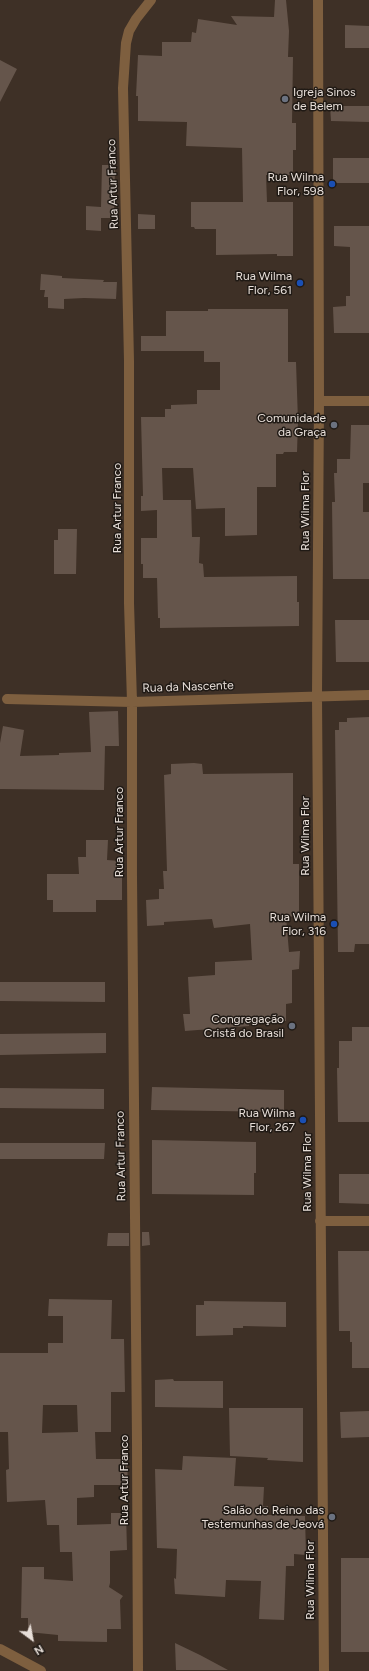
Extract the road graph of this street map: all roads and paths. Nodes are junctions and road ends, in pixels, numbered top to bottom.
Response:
1 (151, 0) edge
2 (318, 0) edge
3 (319, 401) junction
4 (369, 401) edge
5 (369, 695) edge
6 (317, 696) junction
7 (7, 699) dead end
8 (132, 702) junction
9 (320, 1221) junction
10 (369, 1221) edge
11 (0, 1649) edge
12 (41, 1671) edge
13 (138, 1671) edge
14 (324, 1671) edge

1 - 8 street, Rua Artur Franco
2 - 3 street, Rua Wilma Flor
3 - 4 street
3 - 6 street, Rua Wilma Flor
5 - 6 street, Rua da Nascente
6 - 8 street, Rua da Nascente
6 - 9 street, Rua Wilma Flor
7 - 8 street, Rua da Nascente
8 - 13 street, Rua Artur Franco
9 - 10 street
9 - 14 street, Rua Wilma Flor
11 - 12 street

